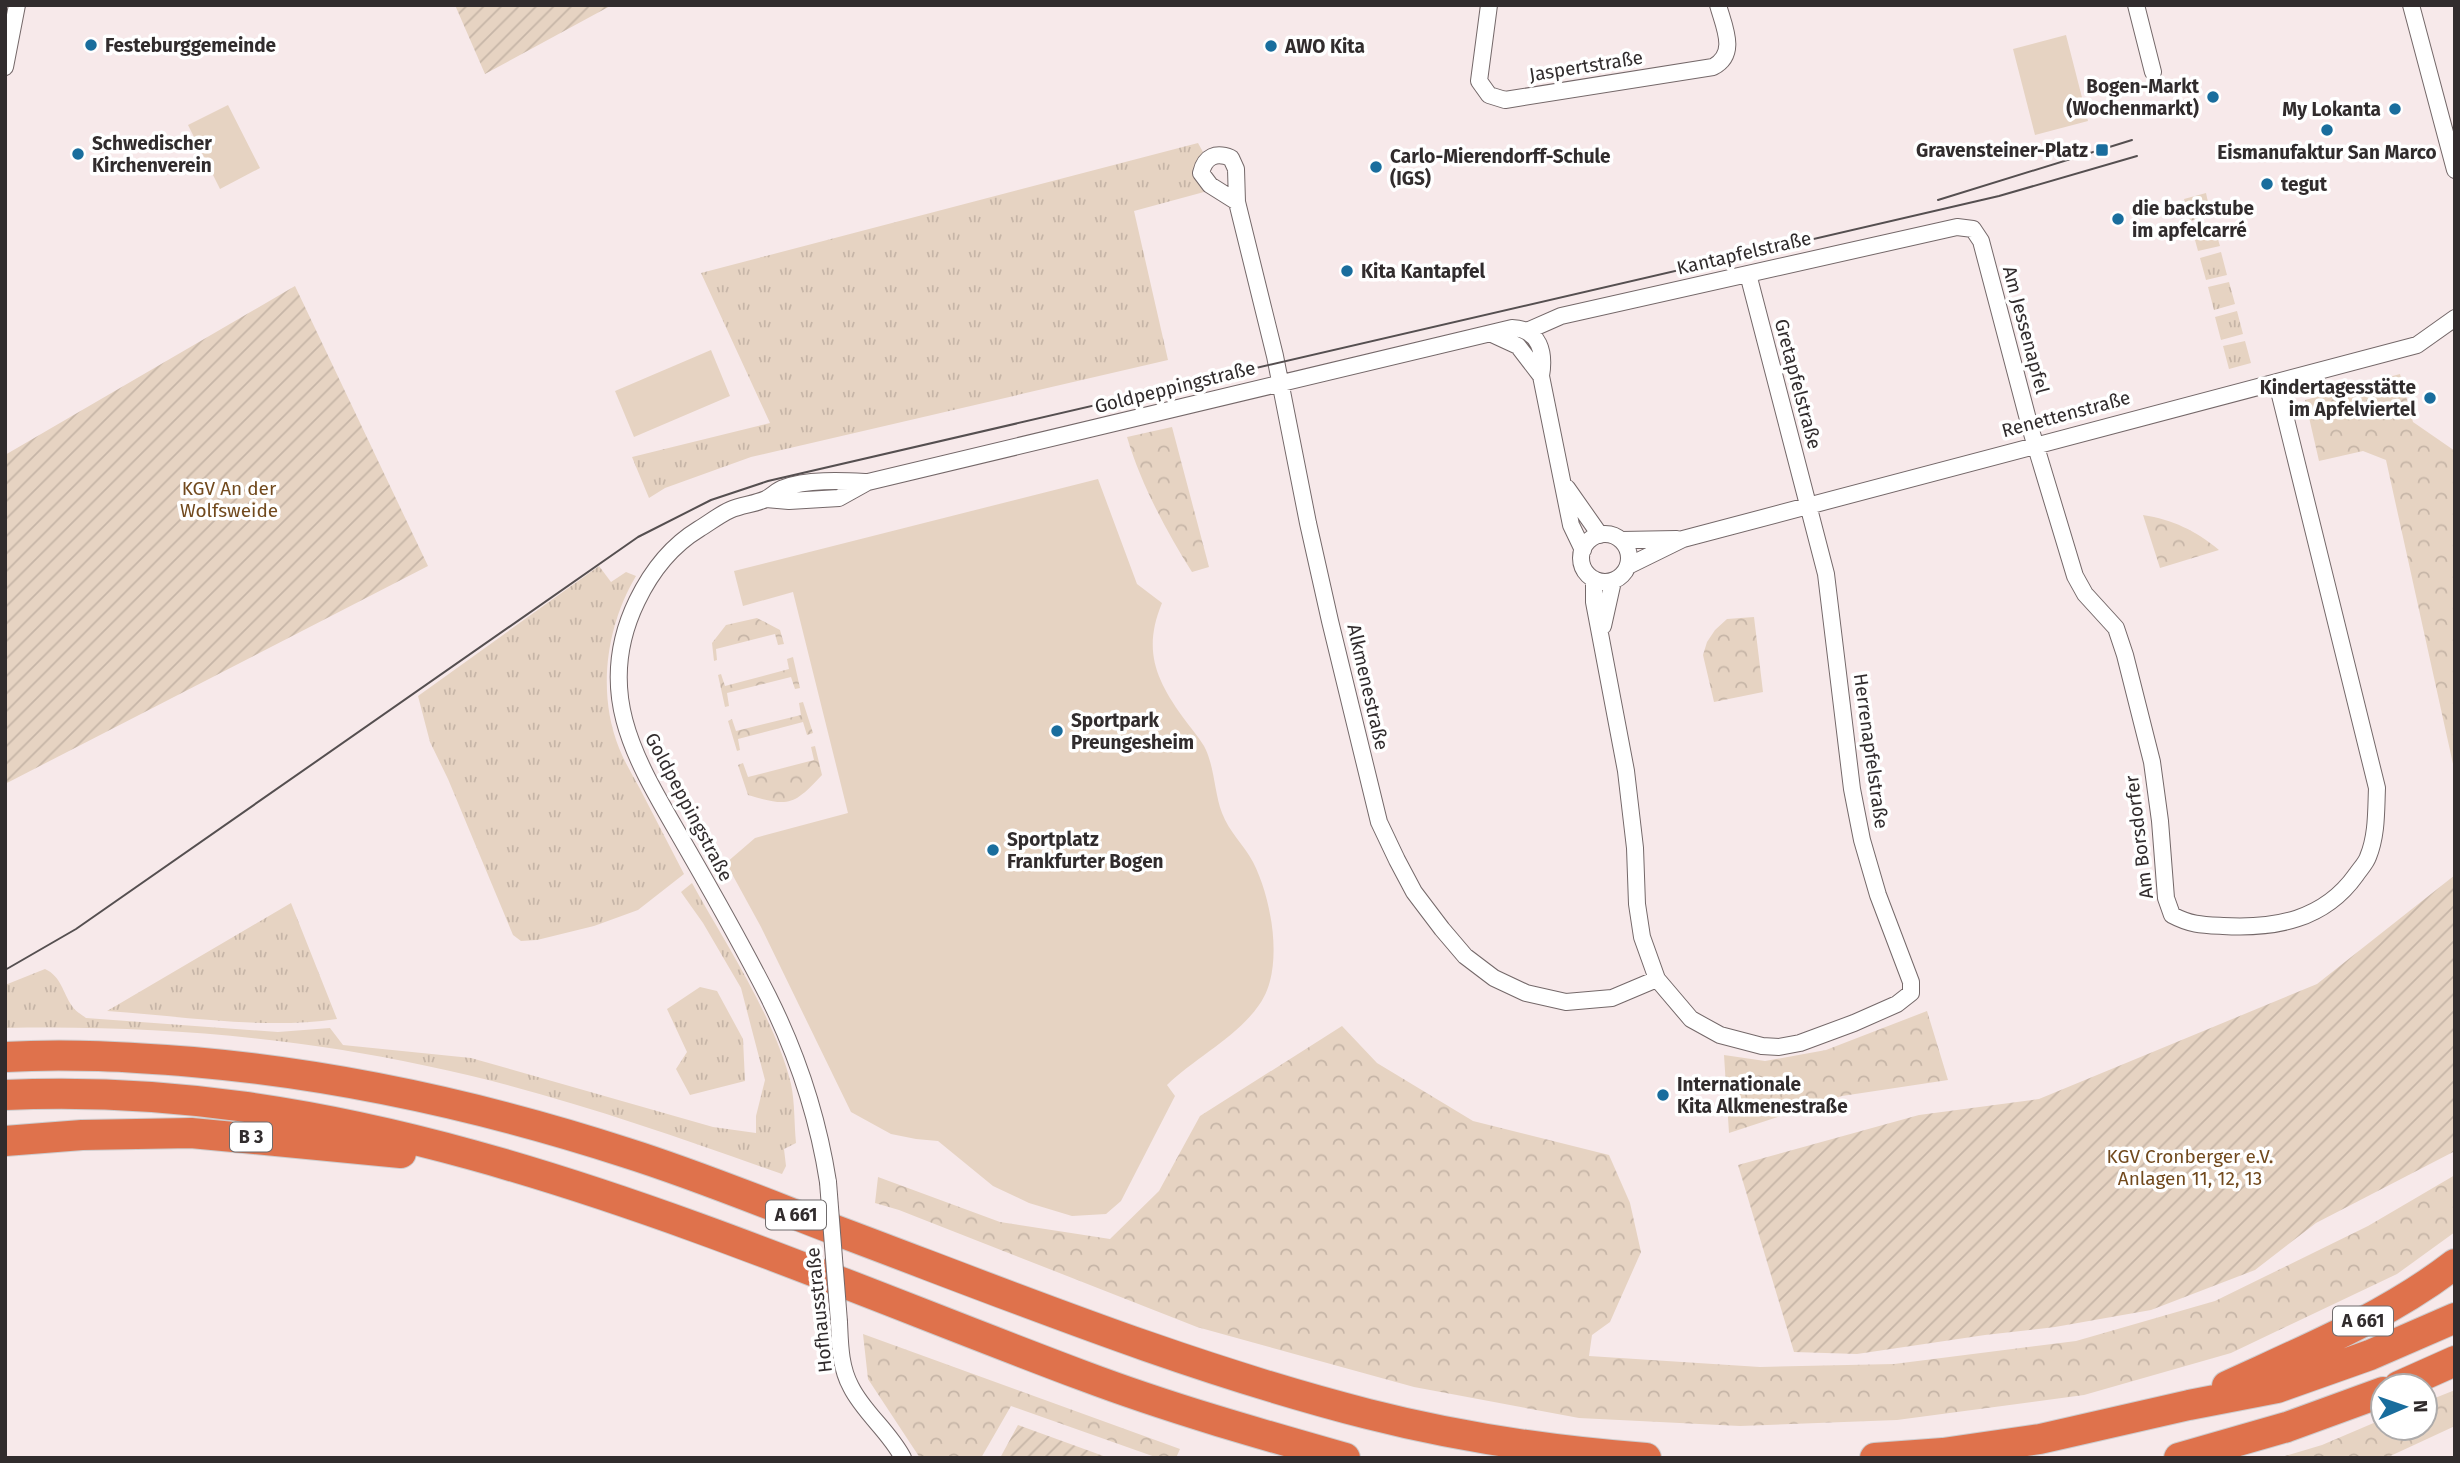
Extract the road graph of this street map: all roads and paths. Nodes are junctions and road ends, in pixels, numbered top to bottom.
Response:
1 (17, 5) edge
2 (1489, 5) edge
3 (1718, 5) edge
4 (2136, 5) edge
5 (2411, 5) edge
6 (5, 67) edge
7 (2152, 72) dead end
8 (2455, 170) edge
9 (1237, 202) dead end
10 (1973, 229) joint
11 (1748, 274) junction
12 (2455, 318) edge
13 (1528, 331) junction
14 (1492, 334) junction
15 (1541, 376) junction
16 (1281, 383) junction
17 (2277, 383) junction
18 (2035, 444) junction
19 (1562, 480) junction
20 (1808, 505) junction
21 (1600, 535) junction
22 (1683, 538) junction
23 (1621, 540) junction
24 (1583, 550) junction
25 (1628, 566) junction
26 (1594, 579) junction
27 (1613, 581) junction
28 (1601, 639) junction
29 (1657, 979) junction
30 (5, 1057) edge
31 (5, 1095) edge
32 (5, 1141) edge
33 (495, 1162) junction
34 (828, 1182) joint
35 (2455, 1264) edge
36 (2455, 1318) edge
37 (2455, 1361) edge
38 (2430, 1372) edge
39 (2369, 1397) edge
40 (2189, 1405) junction
41 (902, 1458) edge
42 (1345, 1458) edge
43 (1646, 1458) edge
44 (1875, 1458) edge
45 (2179, 1458) edge

1 - 6 street
2 - 3 street, Jaspertstraße
4 - 7 street
5 - 8 street
9 - 16 street, Alkmenestraße
10 - 11 street, Kantapfelstraße
10 - 18 street, Am Jessenapfel
11 - 13 street, Kantapfelstraße
11 - 20 street, Gretapfelstraße
12 - 17 street, Renettenstraße
13 - 14 street, Goldpeppingstraße
13 - 15 street
14 - 15 street
14 - 16 street, Goldpeppingstraße
15 - 19 street
16 - 29 street, Alkmenestraße
16 - 34 street, Goldpeppingstraße
17 - 18 street, Renettenstraße
17 - 18 street, Am Borsdorfer
18 - 20 street, Renettenstraße
19 - 21 street
19 - 24 street
20 - 22 street, Renettenstraße
20 - 29 street, Herrenapfelstraße
21 - 23 street
21 - 24 street
22 - 23 street, Renettenstraße
22 - 25 street, Renettenstraße
23 - 25 street
24 - 26 street
25 - 27 street
26 - 27 street
26 - 28 street, Herrenapfelstraße
27 - 28 street, Herrenapfelstraße
28 - 29 street, Herrenapfelstraße
30 - 43 highway, A 661
31 - 33 highway, A 661
32 - 33 highway, B 3
33 - 42 highway, A 661
34 - 41 street, Hofhausstraße, bridge
35 - 40 highway, A 661
36 - 40 highway, A 661
37 - 38 highway
39 - 45 highway
40 - 44 highway, A 661

